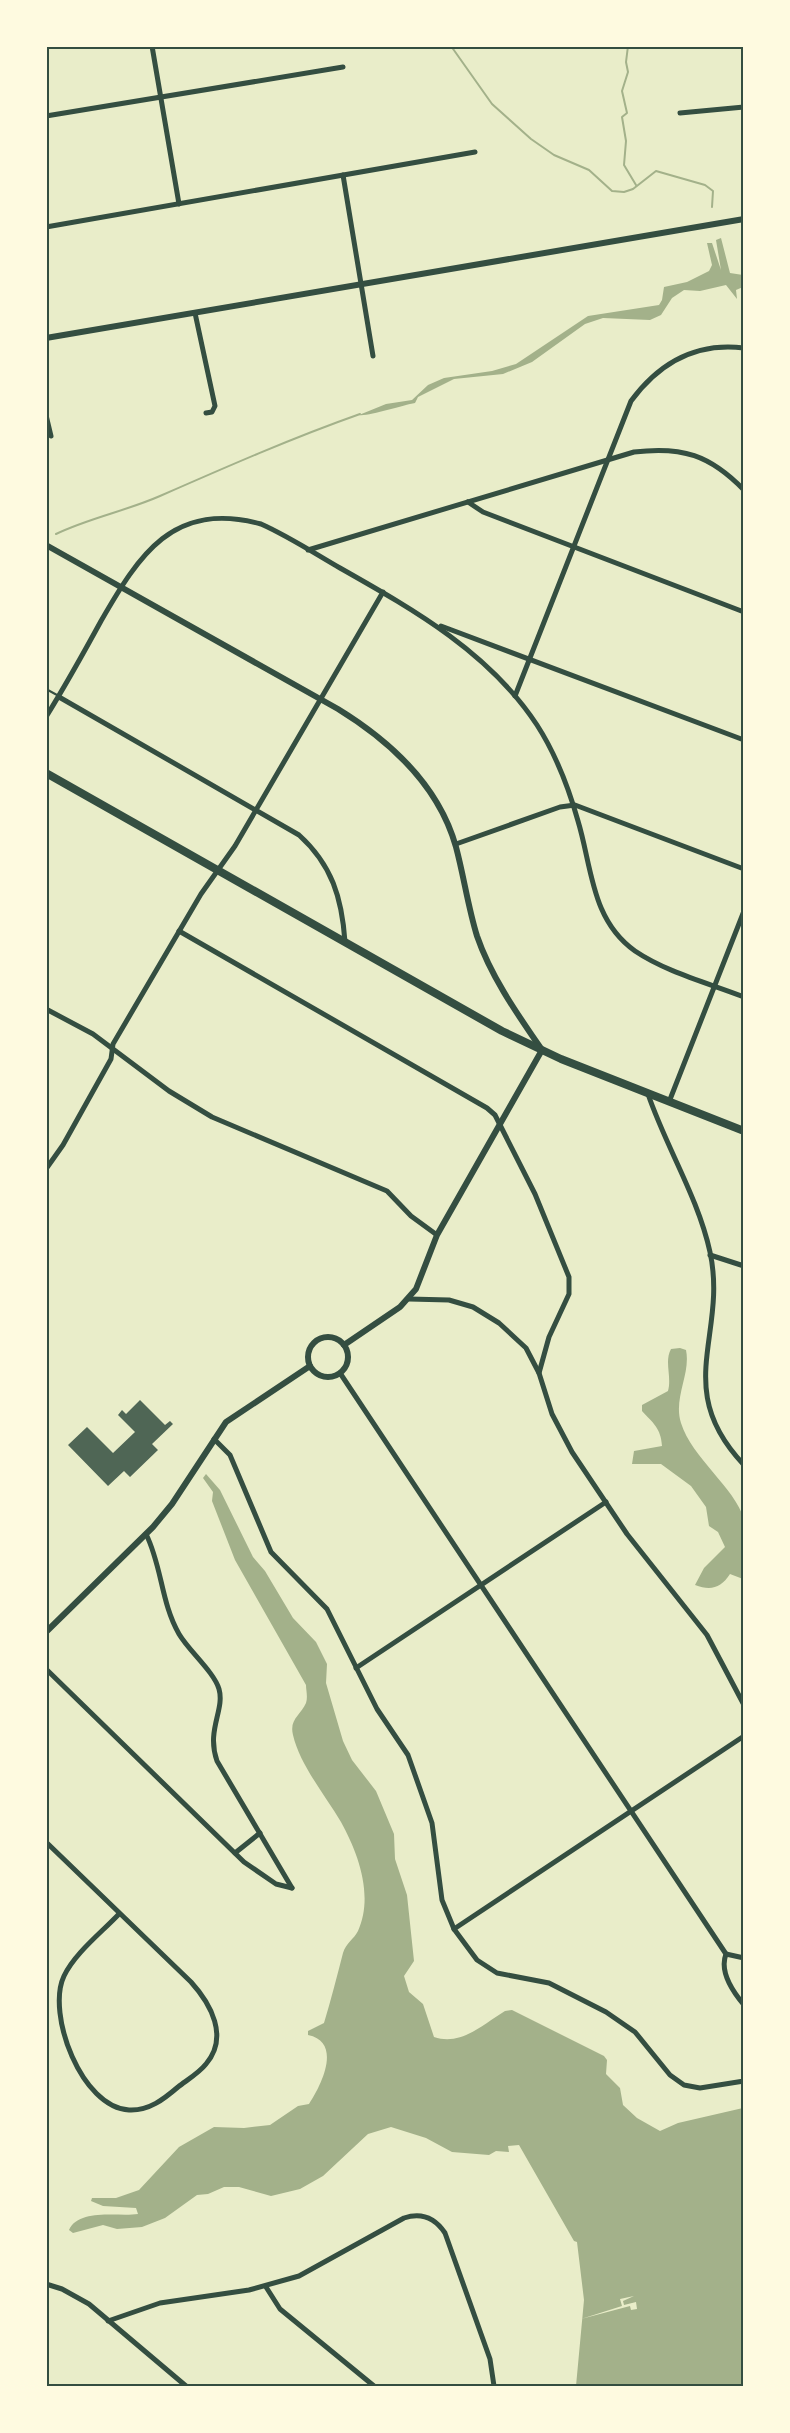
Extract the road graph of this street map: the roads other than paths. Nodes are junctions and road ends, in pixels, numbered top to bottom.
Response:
1 (152, 46) edge
2 (343, 67) dead end
3 (161, 97) junction
4 (744, 107) edge
5 (680, 113) dead end
6 (46, 116) edge
7 (475, 153) dead end
8 (343, 175) junction
9 (179, 204) junction
10 (744, 219) edge
11 (46, 227) edge
12 (361, 284) junction
13 (195, 312) junction
14 (46, 338) edge
15 (744, 348) edge
16 (373, 356) dead end
17 (206, 413) dead end
18 (46, 416) edge
19 (51, 436) dead end
20 (606, 459) junction
21 (744, 490) edge
22 (468, 502) junction
23 (46, 545) edge
24 (573, 546) junction
25 (308, 550) junction
26 (121, 586) junction
27 (383, 592) junction
28 (744, 612) edge
29 (436, 624) junction
30 (529, 658) junction
31 (46, 689) edge
32 (515, 696) junction
33 (59, 697) junction
34 (319, 699) junction
35 (46, 717) edge
36 (744, 740) edge
37 (46, 773) edge
38 (573, 805) junction
39 (256, 810) junction
40 (456, 844) junction
41 (744, 868) edge
42 (219, 871) junction
43 (744, 911) edge
44 (179, 931) junction
45 (345, 942) junction
46 (715, 986) junction
47 (744, 996) edge
48 (46, 1009) edge
49 (112, 1048) junction
50 (542, 1050) junction
51 (648, 1094) junction
52 (669, 1102) junction
53 (501, 1124) junction
54 (744, 1131) edge
55 (46, 1169) edge
56 (437, 1235) junction
57 (710, 1255) junction
58 (744, 1266) edge
59 (409, 1299) junction
60 (344, 1345) junction
61 (310, 1366) junction
62 (340, 1373) junction
63 (539, 1373) junction
64 (214, 1439) junction
65 (744, 1466) edge
66 (606, 1502) junction
67 (146, 1534) junction
68 (480, 1584) junction
69 (46, 1632) edge
70 (357, 1668) junction
71 (46, 1669) edge
72 (744, 1705) edge
73 (744, 1736) edge
74 (630, 1809) junction
75 (260, 1833) junction
76 (47, 1843) edge
77 (235, 1853) junction
78 (118, 1914) junction
79 (454, 1929) junction
80 (726, 1953) junction
81 (744, 1958) edge
82 (744, 2005) edge
83 (744, 2081) edge
84 (46, 2284) edge
85 (266, 2287) junction
86 (108, 2321) junction
87 (186, 2386) edge
88 (374, 2386) edge
89 (494, 2386) edge

1 - 3 street
2 - 3 street
3 - 6 street
3 - 9 street
4 - 5 street
7 - 8 street
8 - 9 street
8 - 12 street
9 - 11 street
10 - 12 street
12 - 13 street
12 - 16 street
13 - 14 street
13 - 17 street
15 - 20 street
18 - 19 street
20 - 21 street
20 - 22 street
20 - 24 street
22 - 24 street
22 - 25 street
23 - 26 street
24 - 28 street
24 - 30 street
25 - 26 street
25 - 27 street
26 - 33 street
26 - 34 street
27 - 29 street
27 - 34 street
29 - 30 street
29 - 32 street
30 - 32 street
30 - 36 street
31 - 33 lane
32 - 38 street
33 - 35 street
33 - 39 street
34 - 39 street
34 - 40 street
37 - 42 main road
38 - 40 street
38 - 41 street
38 - 46 street
39 - 42 street
39 - 45 street
40 - 50 street
42 - 44 street
42 - 45 main road
43 - 46 street
44 - 49 street
44 - 53 street
45 - 50 main road
46 - 47 street
46 - 52 street
48 - 49 street
49 - 55 street
49 - 56 street
50 - 51 main road
50 - 53 street
51 - 52 main road
51 - 57 street
52 - 54 main road
53 - 56 street
53 - 63 street
56 - 59 street
57 - 58 street
57 - 65 street
59 - 60 street
59 - 63 street
60 - 61 street
60 - 62 street
61 - 62 street
61 - 64 street
62 - 68 street
63 - 66 street
64 - 67 street
64 - 70 street
66 - 68 street
66 - 72 street
67 - 69 street
67 - 75 street
68 - 70 street
68 - 74 street
70 - 79 street
71 - 77 street
73 - 74 street
74 - 79 street
74 - 80 street
75 - 77 street
75 - 77 street
76 - 78 street
78 - 78 street
79 - 83 street
80 - 81 street
80 - 82 street
84 - 86 street
85 - 86 street
85 - 88 street
85 - 89 street
86 - 87 street

